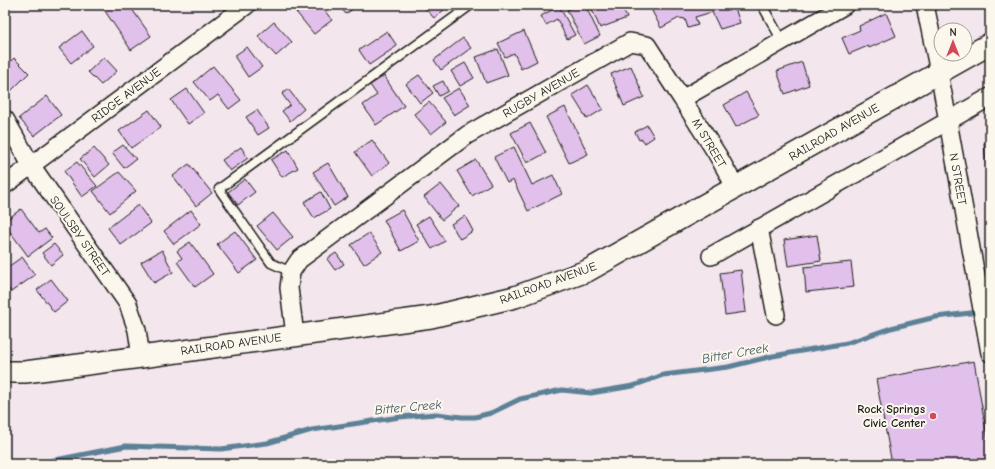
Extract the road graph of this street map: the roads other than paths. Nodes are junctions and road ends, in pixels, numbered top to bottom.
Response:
1 (247, 5) edge
2 (470, 5) edge
3 (762, 5) edge
4 (845, 5) edge
5 (925, 5) edge
6 (782, 41) junction
7 (990, 44) edge
8 (939, 72) junction
9 (990, 97) edge
10 (682, 99) junction
11 (5, 119) edge
12 (948, 121) junction
13 (31, 166) junction
14 (5, 185) edge
15 (736, 188) junction
16 (759, 228) junction
17 (711, 256) dead end
18 (291, 272) junction
19 (981, 274) edge
20 (776, 315) dead end
21 (296, 336) junction
22 (990, 353) edge
23 (142, 357) junction
24 (5, 372) edge

1 - 13 street, RIDGE AVENUE
2 - 18 lane
3 - 6 lane
4 - 6 street
5 - 8 street, N STREET
6 - 10 street
7 - 8 street, RAILROAD AVENUE
8 - 12 street, N STREET
8 - 15 street, RAILROAD AVENUE
9 - 12 street
10 - 15 street, M STREET
10 - 18 street, RUGBY AVENUE
11 - 13 street, SOULSBY STREET
12 - 16 street
12 - 19 street, N STREET
13 - 14 street, RIDGE AVENUE
13 - 23 street, SOULSBY STREET
15 - 21 street, RAILROAD AVENUE
16 - 17 street
16 - 20 street
18 - 21 street
19 - 22 street, N STREET
21 - 23 street, RAILROAD AVENUE
23 - 24 street, RAILROAD AVENUE

